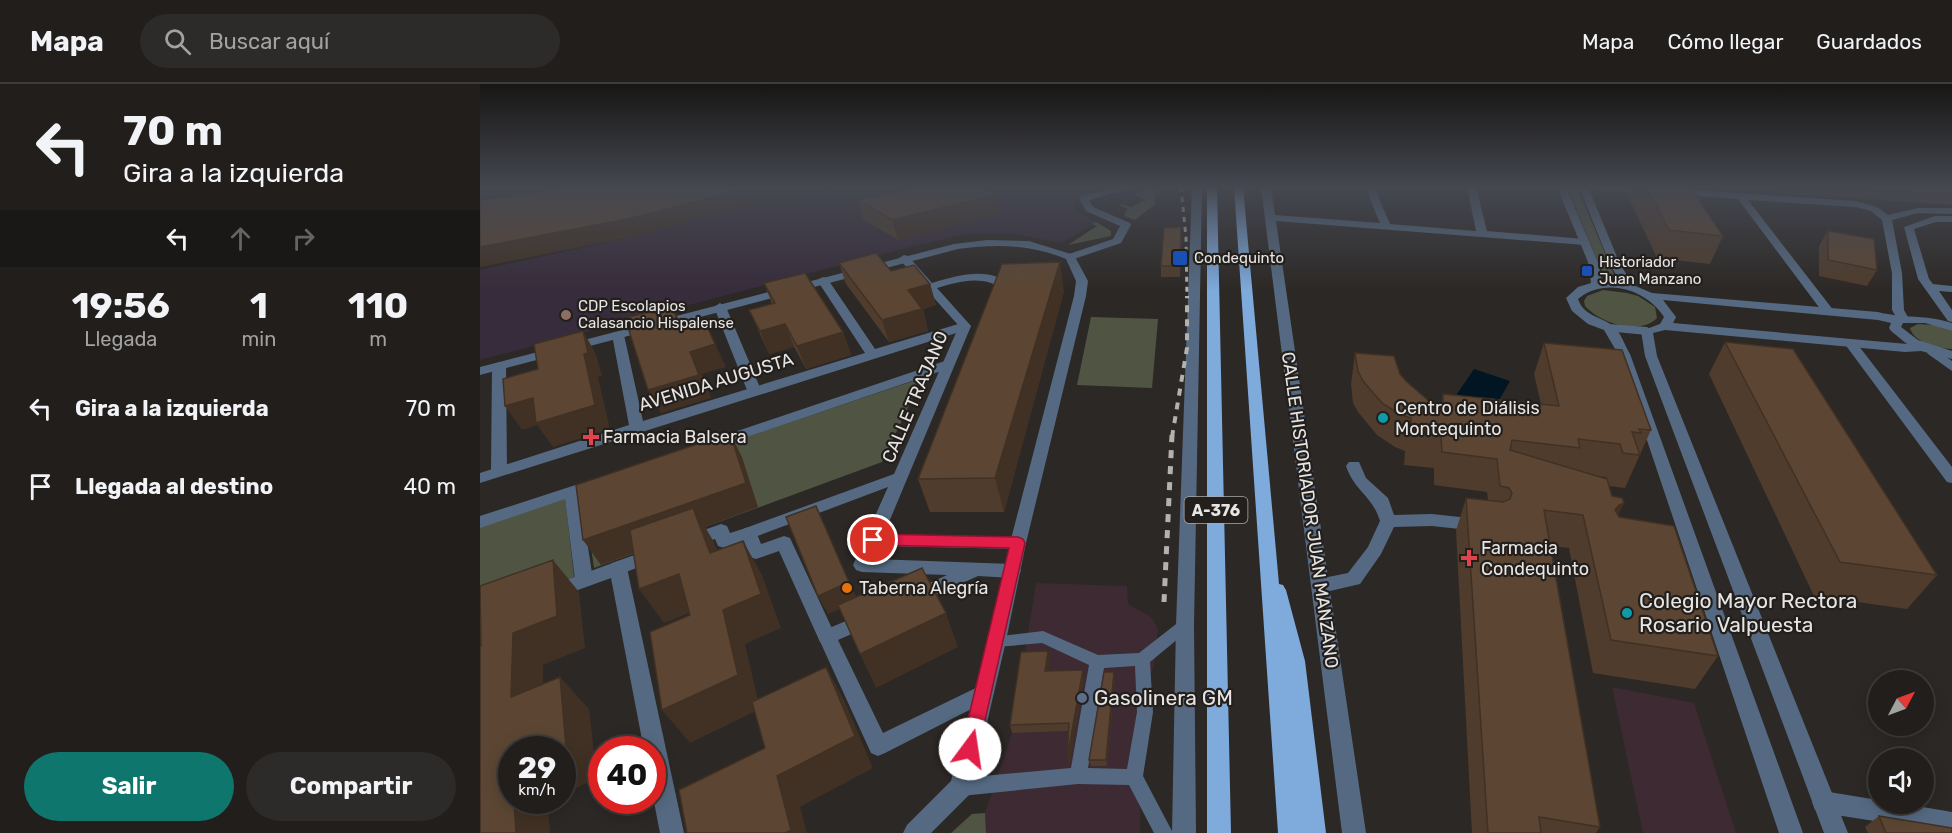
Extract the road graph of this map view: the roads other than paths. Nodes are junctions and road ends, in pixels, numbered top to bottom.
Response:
1 (1119, 222) edge
2 (1196, 222) edge
3 (1212, 222) edge
4 (1241, 222) edge
5 (1271, 222) edge
6 (1321, 222) edge
7 (1384, 222) edge
8 (1479, 222) edge
9 (1576, 222) edge
10 (1598, 222) edge
11 (1761, 222) edge
12 (1888, 222) edge
13 (1925, 222) edge
14 (1386, 227) junction
15 (1482, 234) junction
16 (1585, 242) junction
17 (1070, 257) junction
18 (904, 258) junction
19 (823, 280) junction
20 (1597, 285) junction
21 (930, 287) junction
22 (1930, 287) junction
23 (1008, 288) edge
24 (1629, 288) junction
25 (1952, 289) edge
26 (1651, 296) junction
27 (720, 307) junction
28 (1828, 311) junction
29 (1952, 318) edge
30 (1900, 320) junction
31 (965, 326) junction
32 (1665, 326) junction
33 (1952, 327) edge
34 (1609, 328) junction
35 (1647, 332) junction
36 (618, 334) junction
37 (1851, 344) junction
38 (1926, 349) junction
39 (872, 354) junction
40 (1952, 355) edge
41 (948, 364) junction
42 (499, 366) junction
43 (1952, 367) edge
44 (480, 371) edge
45 (754, 390) junction
46 (637, 427) junction
47 (693, 450) edge
48 (1354, 466) dead end
49 (499, 471) junction
50 (616, 477) edge
51 (900, 477) junction
52 (480, 478) edge
53 (1952, 478) edge
54 (572, 491) junction
55 (1388, 521) junction
56 (480, 522) edge
57 (1491, 527) edge
58 (749, 533) junction
59 (873, 540) junction
60 (1018, 543) junction
61 (1674, 553) edge
62 (1695, 556) junction
63 (618, 568) junction
64 (1270, 568) junction
65 (976, 570) junction
66 (1012, 571) junction
67 (584, 580) junction
68 (1320, 586) junction
69 (532, 600) edge
70 (901, 604) edge
71 (880, 613) edge
72 (1185, 625) junction
73 (827, 638) junction
74 (997, 641) junction
75 (1142, 659) junction
76 (1097, 662) junction
77 (984, 693) junction
78 (1078, 776) junction
79 (1134, 777) junction
80 (961, 787) junction
81 (1823, 802) junction
82 (1952, 823) edge
83 (672, 833) edge
84 (915, 833) edge
85 (1164, 833) edge
86 (1184, 833) edge
87 (1219, 833) edge
88 (1290, 833) edge
89 (1314, 833) edge
90 (1354, 833) edge
91 (1791, 833) edge
92 (1836, 833) edge

1 - 17 street
2 - 72 street
3 - 87 main road, A-376
4 - 64 main road, A-376
5 - 68 street, CALLE HISTORIADOR JUAN MANZANO
6 - 14 street
7 - 14 street
8 - 15 street
9 - 16 street
10 - 24 street
11 - 28 street
12 - 30 street
13 - 22 street
14 - 15 street
15 - 16 street
16 - 20 street
17 - 18 street
17 - 60 street
18 - 19 street
18 - 21 street, CALLE TRAJANO
19 - 27 street
19 - 39 street
20 - 24 street
20 - 34 street
21 - 23 street
21 - 31 street, CALLE TRAJANO
22 - 25 street
22 - 29 street
24 - 26 street
26 - 28 street
26 - 32 street
27 - 36 street
27 - 45 street
28 - 30 street
30 - 33 street
30 - 38 street
31 - 39 street, AVENIDA AUGUSTA
31 - 41 street, CALLE TRAJANO
32 - 35 street
32 - 37 street
34 - 35 street
34 - 62 street
35 - 81 street
36 - 42 street
36 - 46 street
37 - 38 street
37 - 53 street
38 - 40 street
38 - 43 street
39 - 45 street, AVENIDA AUGUSTA
41 - 47 street
41 - 51 street, CALLE TRAJANO
42 - 44 street
42 - 49 street
45 - 46 street, AVENIDA AUGUSTA
46 - 49 street, AVENIDA AUGUSTA
48 - 55 street
49 - 52 street, AVENIDA AUGUSTA
50 - 54 street
51 - 58 street
51 - 59 street, CALLE TRAJANO
54 - 56 street
54 - 67 street
55 - 57 street
55 - 68 street
58 - 63 street
58 - 73 street
59 - 60 street
59 - 65 street, CALLE TRAJANO
60 - 66 street
61 - 62 street
62 - 91 street
63 - 67 street
63 - 83 street
64 - 88 main road, A-376
64 - 89 main road
65 - 66 street
65 - 70 street
66 - 74 street
67 - 69 street
68 - 90 street, CALLE HISTORIADOR JUAN MANZANO
71 - 73 street
72 - 75 lane
72 - 86 street
73 - 77 street
74 - 76 lane
74 - 77 street
75 - 76 lane
75 - 79 lane
76 - 78 lane
77 - 80 street
78 - 79 lane
78 - 80 lane
79 - 85 lane
80 - 84 street
81 - 82 street
81 - 92 street

